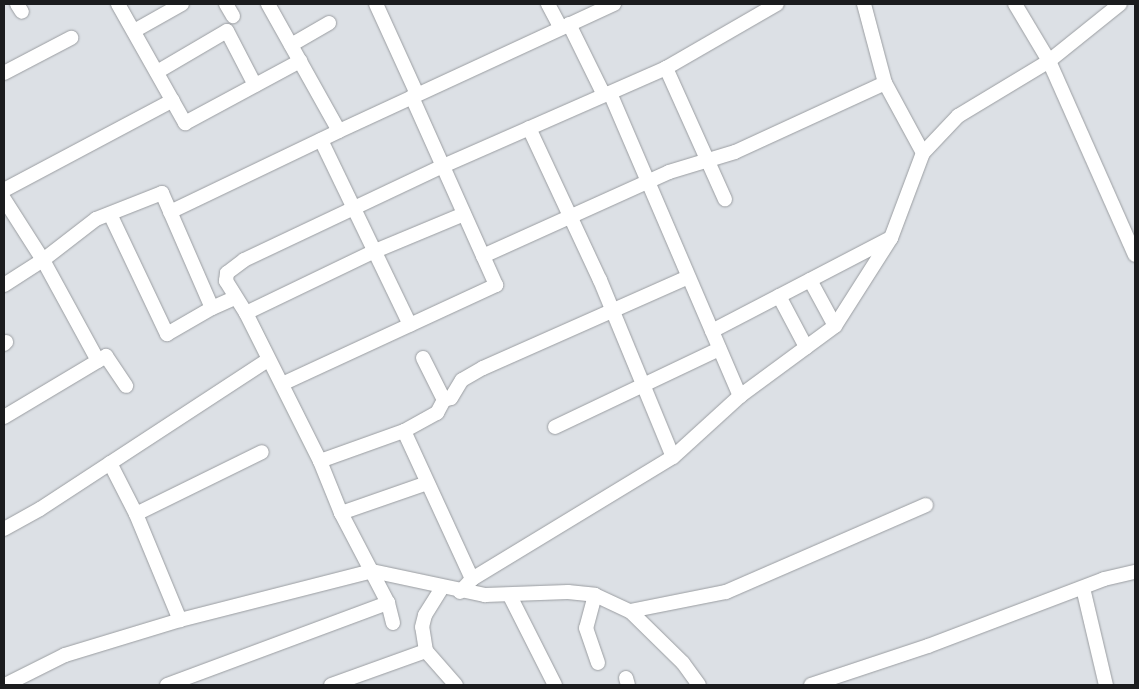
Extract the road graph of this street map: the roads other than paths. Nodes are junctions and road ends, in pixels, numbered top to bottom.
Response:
1 (118, 4) edge
2 (182, 4) edge
3 (226, 4) edge
4 (268, 4) edge
5 (376, 4) edge
6 (548, 4) edge
7 (614, 4) edge
8 (777, 4) edge
9 (862, 4) edge
10 (1015, 4) edge
11 (1120, 4) edge
12 (233, 16) dead end
13 (329, 23) dead end
14 (565, 26) junction
15 (134, 31) junction
16 (71, 38) dead end
17 (291, 45) junction
18 (300, 61) junction
19 (1049, 61) junction
20 (666, 68) junction
21 (157, 72) junction
22 (4, 73) edge
23 (885, 83) junction
24 (255, 85) junction
25 (607, 94) junction
26 (414, 96) junction
27 (173, 100) junction
28 (529, 128) junction
29 (339, 131) junction
30 (321, 140) junction
31 (923, 153) junction
32 (706, 160) junction
33 (443, 166) junction
34 (646, 183) junction
35 (4, 190) edge
36 (4, 199) edge
37 (725, 199) dead end
38 (354, 210) junction
39 (170, 212) junction
40 (110, 214) junction
41 (464, 214) junction
42 (572, 218) junction
43 (891, 238) junction
44 (374, 251) junction
45 (1135, 255) edge
46 (483, 256) junction
47 (43, 260) junction
48 (688, 277) junction
49 (810, 280) junction
50 (4, 285) edge
51 (779, 296) junction
52 (234, 298) junction
53 (212, 308) junction
54 (613, 310) junction
55 (246, 313) junction
56 (410, 325) junction
57 (835, 326) junction
58 (712, 331) junction
59 (806, 347) junction
60 (719, 349) junction
61 (423, 358) dead end
62 (268, 360) junction
63 (98, 361) junction
64 (282, 384) junction
65 (126, 386) dead end
66 (645, 386) junction
67 (740, 396) junction
68 (444, 400) junction
69 (4, 417) edge
70 (555, 427) dead end
71 (404, 431) junction
72 (262, 452) dead end
73 (673, 457) junction
74 (320, 461) junction
75 (110, 463) junction
76 (427, 483) junction
77 (926, 505) dead end
78 (341, 513) junction
79 (136, 514) junction
80 (4, 530) edge
81 (372, 572) junction
82 (1135, 572) edge
83 (472, 579) junction
84 (442, 588) junction
85 (1083, 588) junction
86 (460, 592) junction
87 (595, 595) junction
88 (510, 596) junction
89 (388, 603) junction
90 (630, 611) junction
91 (180, 620) junction
92 (393, 623) dead end
93 (426, 651) junction
94 (598, 663) dead end
95 (5, 685) edge
96 (167, 685) edge
97 (331, 685) edge
98 (456, 685) edge
99 (555, 685) edge
100 (699, 685) edge
101 (811, 685) edge
102 (1106, 685) edge

1 - 15 street
2 - 15 street
3 - 12 street
4 - 17 street
5 - 26 street
6 - 14 street
7 - 14 street
8 - 20 street
9 - 23 street
10 - 19 street
11 - 19 street
13 - 17 street
14 - 25 street
14 - 26 street
15 - 21 street
16 - 22 street
17 - 18 street
18 - 24 street
18 - 29 street
19 - 31 street
19 - 45 street
20 - 25 street
20 - 32 street
21 - 24 street
21 - 27 street
23 - 31 street
23 - 32 street
24 - 27 street
25 - 28 street
25 - 34 street
26 - 29 street
26 - 33 street
27 - 35 street
28 - 33 street
28 - 42 street
29 - 30 street
30 - 38 street
30 - 39 street
31 - 43 street
32 - 34 street
32 - 37 street
33 - 38 street
33 - 41 street
34 - 42 street
34 - 48 street
36 - 47 street
38 - 44 street
38 - 52 street
39 - 40 street
39 - 53 street
40 - 47 street
40 - 53 street
41 - 44 street
41 - 46 street
42 - 46 street
42 - 54 street
43 - 49 street
43 - 57 street
44 - 55 street
44 - 56 street
46 - 56 street
47 - 50 street
47 - 63 street
48 - 54 street
48 - 58 street
49 - 51 street
49 - 57 street
51 - 58 street
51 - 59 street
52 - 53 street
52 - 55 street
54 - 66 street
54 - 68 street
55 - 62 street
56 - 64 street
57 - 59 street
58 - 60 street
59 - 67 street
60 - 66 street
60 - 67 street
61 - 68 street
62 - 64 street
62 - 75 street
63 - 65 street
63 - 69 street
64 - 74 street
66 - 70 street
66 - 73 street
67 - 73 street
68 - 71 street
71 - 74 street
71 - 76 street
72 - 79 street
73 - 83 street
74 - 78 street
75 - 79 street
75 - 80 street
76 - 78 street
76 - 83 street
77 - 90 street
78 - 81 street
79 - 91 street
81 - 84 street
81 - 89 street
81 - 91 street
82 - 85 street
83 - 86 street
84 - 86 street
84 - 93 street
85 - 101 street
85 - 102 street
86 - 88 street
87 - 88 street
87 - 90 street
87 - 94 street
88 - 99 street
89 - 92 street
89 - 96 street
90 - 100 street
91 - 95 street
93 - 97 street
93 - 98 street

